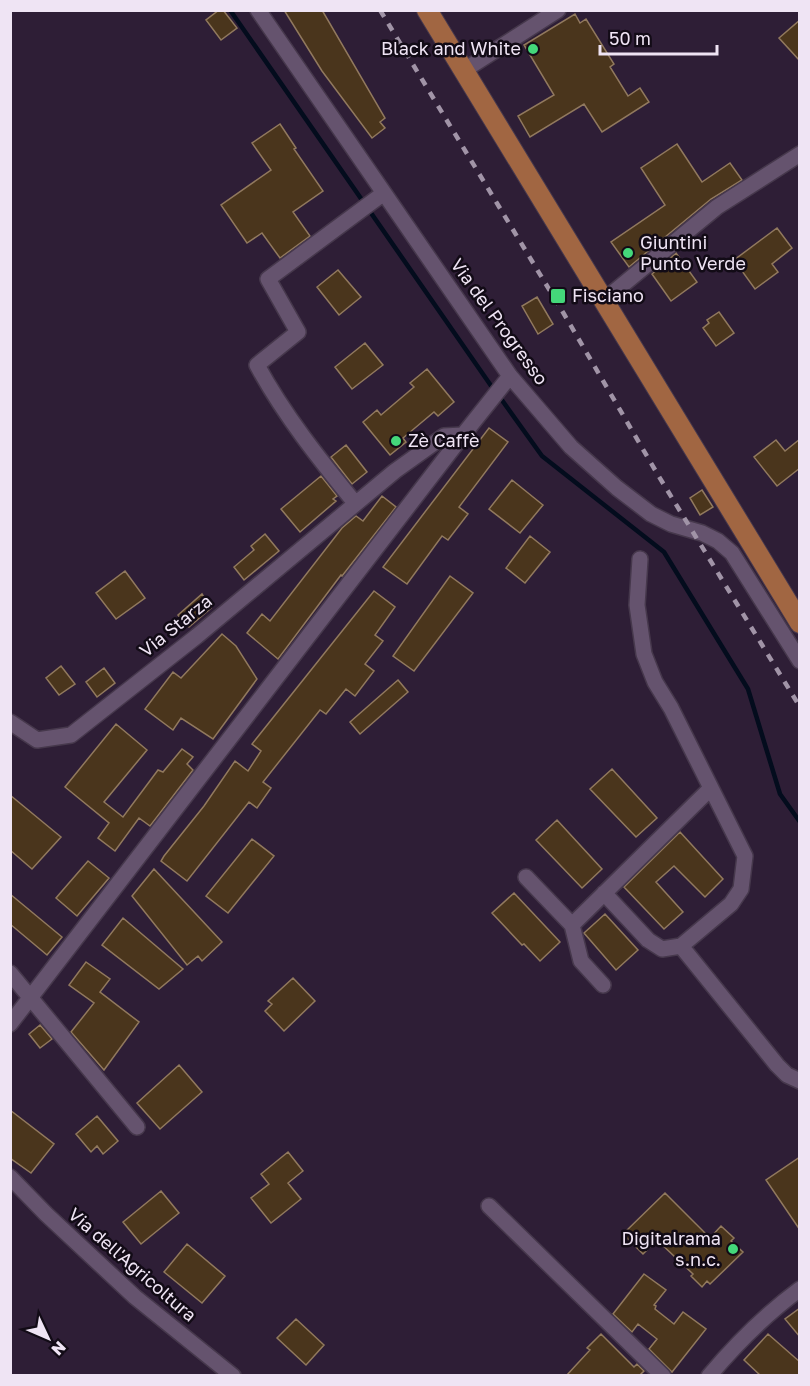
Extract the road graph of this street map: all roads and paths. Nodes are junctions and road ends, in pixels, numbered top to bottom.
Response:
1 (258, 10) edge
2 (427, 10) edge
3 (558, 10) edge
4 (463, 71) junction
5 (800, 154) edge
6 (379, 196) junction
7 (603, 301) junction
8 (507, 380) junction
9 (463, 435) junction
10 (355, 503) junction
11 (640, 559) dead end
12 (800, 623) edge
13 (800, 661) edge
14 (10, 722) edge
15 (711, 789) junction
16 (526, 877) dead end
17 (604, 893) junction
18 (572, 925) junction
19 (681, 946) junction
20 (10, 974) edge
21 (603, 985) dead end
22 (31, 997) junction
23 (10, 1024) edge
24 (800, 1081) edge
25 (137, 1127) dead end
26 (10, 1177) edge
27 (489, 1206) dead end
28 (800, 1289) edge
29 (233, 1376) edge
30 (663, 1376) edge
31 (709, 1376) edge

1 - 6 street, Via del Progresso
2 - 4 main road
3 - 4 street
4 - 7 main road
5 - 7 street
6 - 8 street, Via del Progresso
6 - 10 street
7 - 12 main road
8 - 9 street
8 - 13 street, Via del Progresso
9 - 10 street, Via Starza
9 - 22 street
10 - 14 street, Via Starza
11 - 15 street
15 - 17 street
15 - 19 street
16 - 18 street
17 - 18 street
17 - 19 street
18 - 21 street
19 - 24 street
20 - 22 street
22 - 23 street
22 - 25 street
26 - 29 street, Via dell'Agricoltura
27 - 30 street
28 - 31 street

